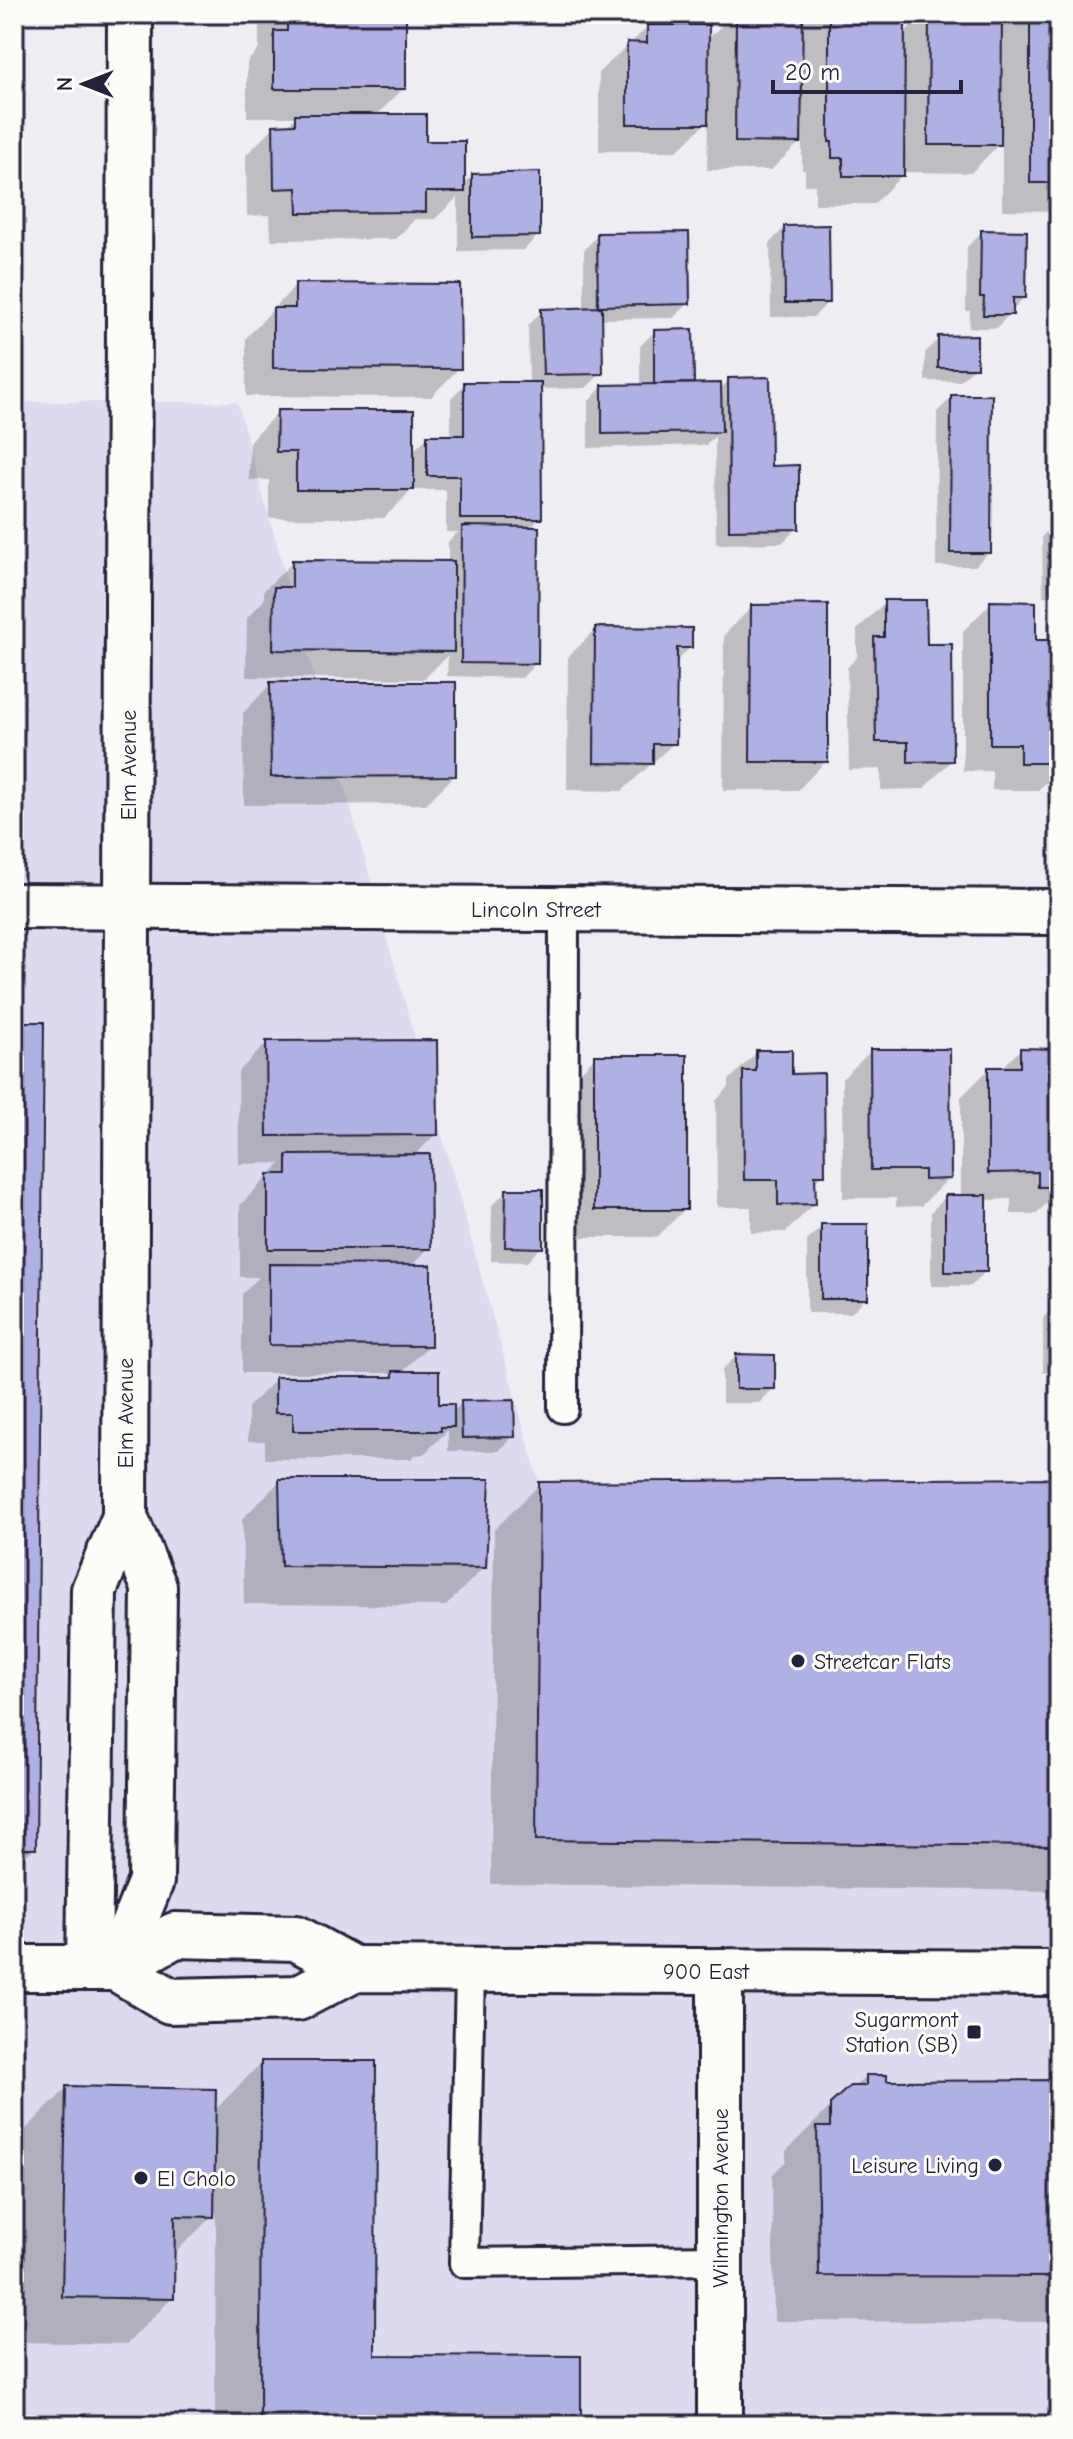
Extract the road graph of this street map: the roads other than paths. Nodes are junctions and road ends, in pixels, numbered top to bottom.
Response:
1 (130, 14) edge
2 (14, 906) edge
3 (128, 907) junction
4 (564, 909) junction
5 (1059, 912) edge
6 (563, 1408) dead end
7 (125, 1517) junction
8 (14, 1968) edge
9 (102, 1968) junction
10 (353, 1969) junction
11 (470, 1970) junction
12 (720, 1971) junction
13 (1059, 1973) edge
14 (720, 2260) junction
15 (720, 2425) edge

1 - 3 street, Elm Avenue
2 - 3 street, Lincoln Street
3 - 4 street, Lincoln Street
3 - 7 street, Elm Avenue
4 - 5 street, Lincoln Street
4 - 6 lane
7 - 9 street, Elm Avenue
7 - 9 street, Elm Avenue
8 - 9 street, 900 East
9 - 10 street, 900 East
9 - 10 street, 900 East
10 - 11 street, 900 East
11 - 12 street, 900 East
11 - 14 lane
12 - 13 street, 900 East
12 - 14 street, Wilmington Avenue
14 - 15 street, Wilmington Avenue

